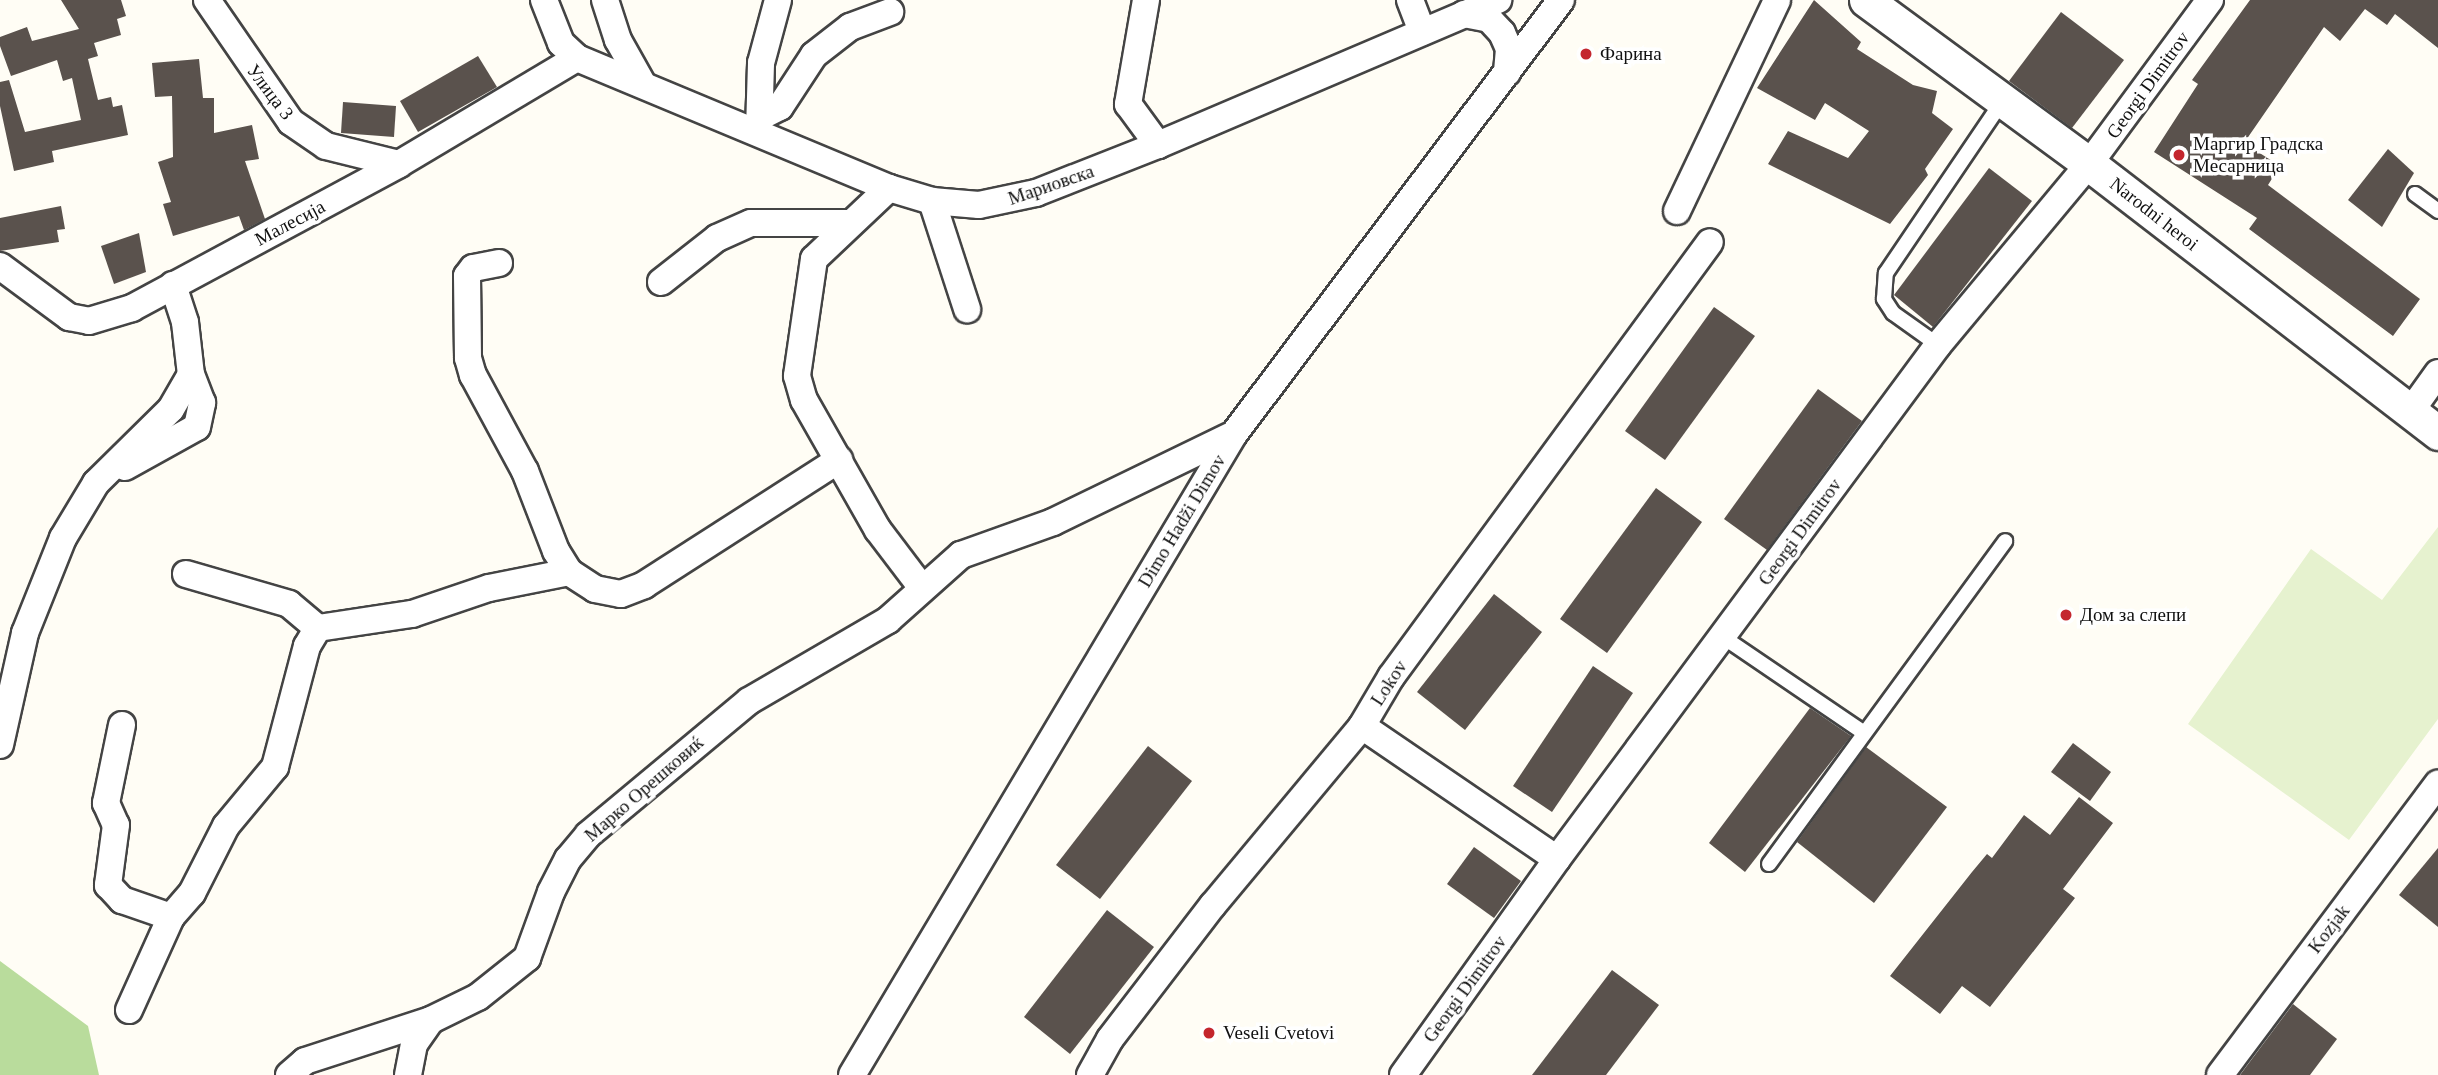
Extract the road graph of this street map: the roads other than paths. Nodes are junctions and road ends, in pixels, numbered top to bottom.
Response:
1 (207, 0) edge
2 (544, 0) edge
3 (605, 0) edge
4 (778, 0) edge
5 (1146, 0) edge
6 (1410, 0) edge
7 (1498, 0) edge
8 (1562, 0) edge
9 (1777, 0) edge
10 (1866, 0) edge
11 (2210, 0) edge
12 (890, 12) dead end
13 (1464, 14) junction
14 (1422, 32) junction
15 (578, 58) junction
16 (1507, 74) junction
17 (641, 81) junction
18 (2001, 103) junction
19 (761, 125) junction
20 (1158, 145) junction
21 (399, 164) junction
22 (2089, 164) junction
23 (889, 188) junction
24 (2415, 194) dead end
25 (932, 201) junction
26 (1677, 211) dead end
27 (2438, 211) edge
28 (848, 223) junction
29 (1710, 242) dead end
30 (499, 263) dead end
31 (0, 266) edge
32 (662, 282) dead end
33 (173, 285) junction
34 (967, 309) dead end
35 (1938, 345) junction
36 (2438, 373) edge
37 (2410, 412) junction
38 (2438, 433) edge
39 (1234, 434) junction
40 (839, 460) junction
41 (2005, 541) dead end
42 (569, 572) junction
43 (186, 574) dead end
44 (922, 588) junction
45 (318, 628) junction
46 (1723, 637) junction
47 (122, 725) dead end
48 (1362, 726) junction
49 (1864, 733) junction
50 (0, 746) edge
51 (2438, 784) edge
52 (1557, 859) junction
53 (1769, 864) dead end
54 (171, 917) junction
55 (129, 1010) dead end
56 (431, 1020) junction
57 (289, 1075) edge
58 (408, 1075) edge
59 (852, 1075) edge
60 (1090, 1075) edge
61 (1403, 1075) edge
62 (2220, 1075) edge

1 - 21 street, Улица 3
2 - 15 street
3 - 17 street
4 - 19 street
5 - 20 street
6 - 14 street
7 - 13 street, Мариовска
8 - 16 street, Dimo Hadži Dimov
9 - 26 street
10 - 18 street, Narodni heroi
11 - 22 street, Georgi Dimitrov
12 - 19 street
13 - 14 street, Мариовска
13 - 16 street
14 - 20 street, Мариовска
15 - 17 street, Мариовска
15 - 21 street, Малесија
16 - 39 street, Dimo Hadži Dimov
17 - 19 street, Мариовска
18 - 22 street, Narodni heroi
18 - 35 lane
19 - 23 street, Мариовска
20 - 25 street, Мариовска
21 - 33 street, Малесија
22 - 35 street, Georgi Dimitrov
22 - 37 street, Narodni heroi
23 - 25 street, Мариовска
23 - 28 street
24 - 27 lane
25 - 34 street
28 - 32 street
28 - 40 street
29 - 48 street, Lokov
30 - 42 street
31 - 33 street, Малесија
33 - 50 street
35 - 46 street, Georgi Dimitrov
36 - 37 street
37 - 38 street, Narodni heroi
39 - 44 street, Марко Орешковиќ
39 - 59 street, Dimo Hadži Dimov
40 - 42 street
40 - 44 street
41 - 49 lane
42 - 45 street
43 - 45 street
44 - 56 street, Марко Орешковиќ
45 - 54 street
46 - 49 lane
46 - 52 street, Georgi Dimitrov
47 - 54 street
48 - 52 street
48 - 60 street, Lokov
49 - 53 lane
51 - 62 street, Kozjak
52 - 61 street, Georgi Dimitrov
54 - 55 street
56 - 57 street, Марко Орешковиќ
56 - 58 street

